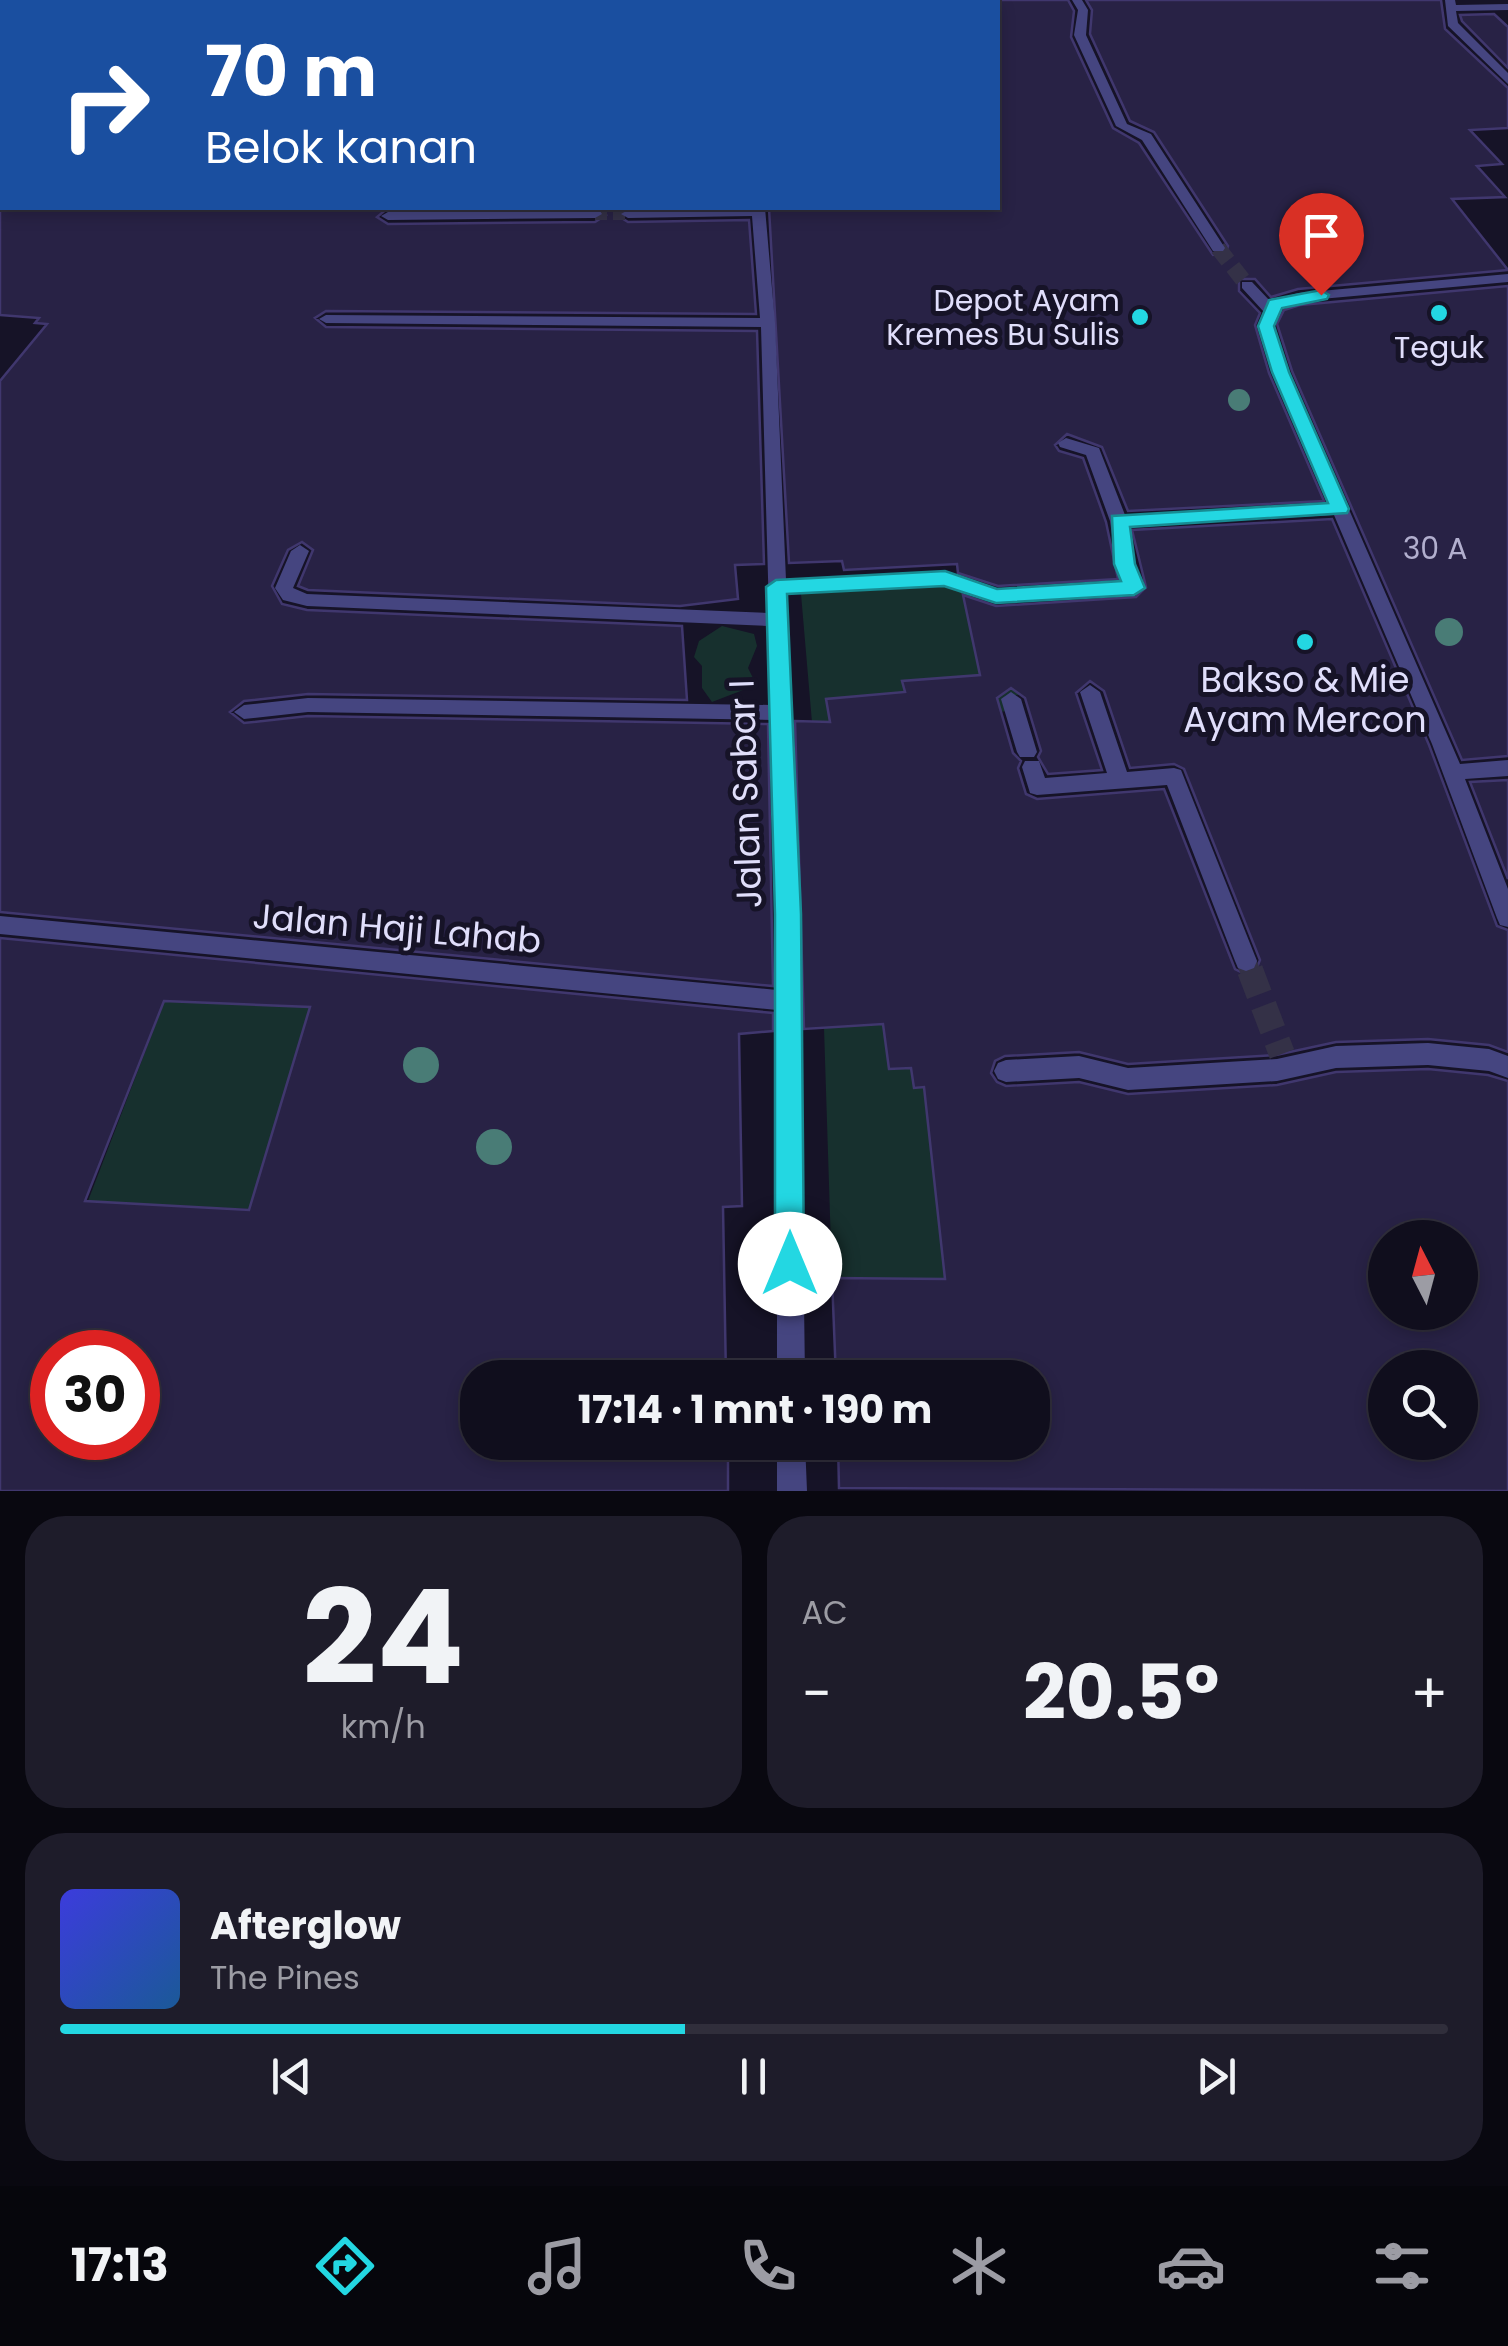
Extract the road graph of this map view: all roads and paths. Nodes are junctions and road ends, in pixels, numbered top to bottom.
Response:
1 (1076, 0) edge
2 (1450, 4) edge
3 (1508, 7) edge
4 (1508, 80) edge
5 (759, 210) edge
6 (595, 214) dead end
7 (628, 214) dead end
8 (388, 216) dead end
9 (1218, 248) tunnel mouth
10 (1508, 278) edge
11 (1247, 285) tunnel mouth
12 (1270, 310) junction
13 (326, 319) dead end
14 (768, 322) junction
15 (1066, 442) dead end
16 (1340, 509) junction
17 (1119, 521) junction
18 (300, 551) dead end
19 (776, 587) junction
20 (776, 620) junction
21 (1090, 692) dead end
22 (1011, 699) dead end
23 (244, 712) dead end
24 (780, 712) junction
25 (1508, 768) edge
26 (1453, 772) junction
27 (1120, 781) junction
28 (1508, 918) edge
29 (0, 925) edge
30 (1246, 961) tunnel mouth
31 (787, 1000) junction
32 (1508, 1067) edge
33 (1006, 1070) dead end
34 (791, 1360) edge
35 (792, 1460) edge
36 (792, 1491) edge

1 - 9 street
2 - 3 street
2 - 4 street
5 - 7 street
5 - 14 street, Jalan Sabar I
6 - 8 street
10 - 12 street
11 - 12 street
12 - 16 street
13 - 14 street
14 - 19 street, Jalan Sabar I
15 - 17 street
16 - 17 street
16 - 26 street
17 - 19 street
18 - 20 street
19 - 20 street, Jalan Sabar I
20 - 24 street, Jalan Sabar I
21 - 27 street
22 - 27 street
23 - 24 street
24 - 31 street, Jalan Sabar I
25 - 26 street
26 - 28 street
27 - 30 street
29 - 31 street, Jalan Haji Lahab
31 - 34 street, Jalan Sabar I
32 - 33 street
35 - 36 street

